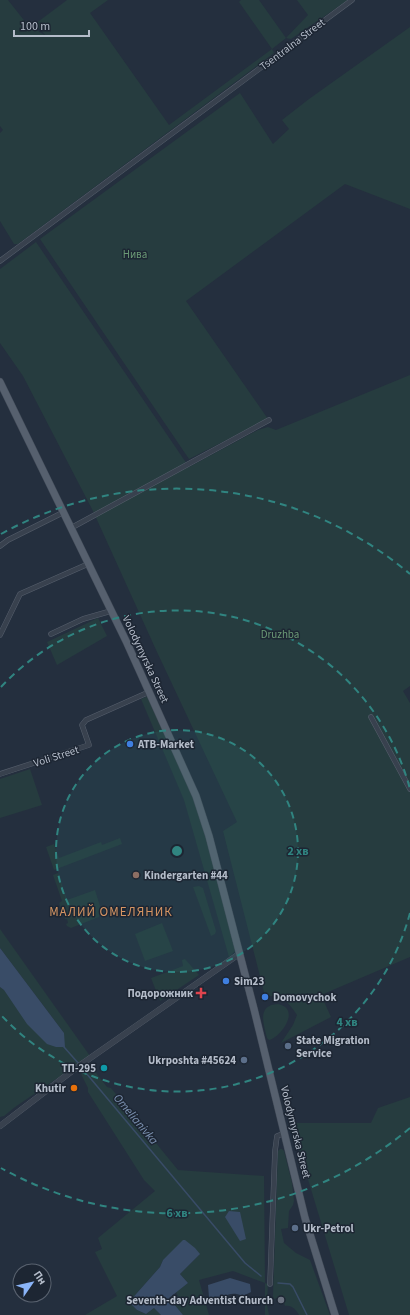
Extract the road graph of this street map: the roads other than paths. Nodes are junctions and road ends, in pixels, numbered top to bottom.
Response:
1 (352, 0) edge
2 (0, 262) edge
3 (1, 384) edge
4 (269, 420) dead end
5 (64, 512) junction
6 (71, 528) junction
7 (0, 546) edge
8 (88, 564) junction
9 (111, 611) junction
10 (51, 634) dead end
11 (0, 635) edge
12 (149, 692) junction
13 (371, 717) dead end
14 (0, 774) edge
15 (410, 789) edge
16 (240, 954) junction
17 (0, 1125) edge
18 (285, 1133) junction
19 (270, 1284) dead end
20 (335, 1315) edge

1 - 2 street, Tsentralna Street
3 - 5 main road, Volodymyrska Street
4 - 6 street
5 - 6 main road, Volodymyrska Street
5 - 7 street
6 - 8 main road, Volodymyrska Street
8 - 9 main road, Volodymyrska Street
8 - 11 street
9 - 10 street
9 - 12 main road, Volodymyrska Street
12 - 14 street, Voli Street
12 - 16 main road, Volodymyrska Street
13 - 15 street
16 - 17 street
16 - 18 main road, Volodymyrska Street
18 - 19 street
18 - 20 main road, Volodymyrska Street

